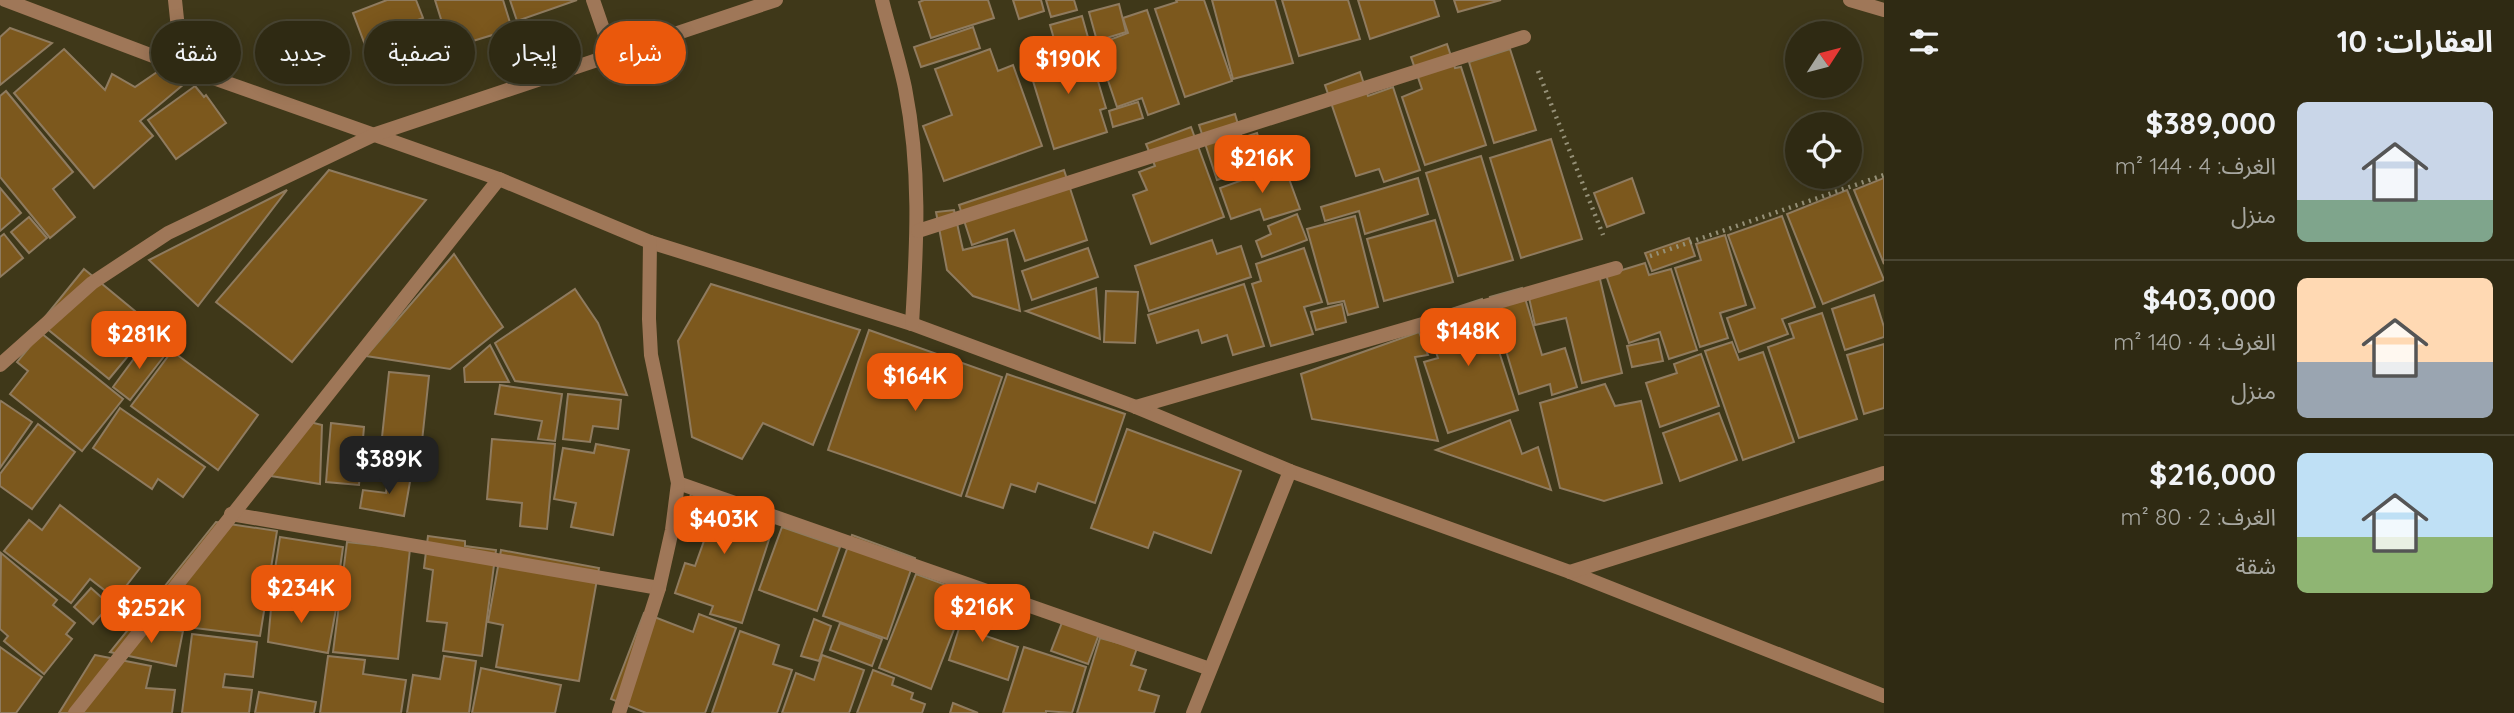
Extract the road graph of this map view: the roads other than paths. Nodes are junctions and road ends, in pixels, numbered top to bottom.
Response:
1 (5, 0) edge
2 (175, 0) edge
3 (593, 0) edge
4 (776, 0) edge
5 (882, 0) edge
6 (1850, 0) edge
7 (1884, 10) edge
8 (177, 21) edge
9 (600, 21) edge
10 (686, 30) edge
11 (1524, 37) road end
12 (151, 55) edge
13 (595, 61) edge
14 (231, 84) edge
15 (376, 134) junction
16 (499, 178) junction
17 (918, 232) junction
18 (650, 242) junction
19 (1616, 268) road end
20 (912, 324) junction
21 (0, 365) edge
22 (1136, 407) junction
23 (1290, 471) junction
24 (1884, 473) edge
25 (678, 483) junction
26 (231, 514) junction
27 (1570, 572) junction
28 (659, 588) junction
29 (1210, 669) junction
30 (1884, 696) edge
31 (75, 713) edge
32 (619, 713) edge
33 (1193, 713) edge

1 - 12 street
2 - 8 street
3 - 9 street
4 - 10 street
5 - 17 street
6 - 7 street
11 - 17 street
13 - 15 street
14 - 15 street
15 - 16 street
15 - 21 street
16 - 18 street
16 - 26 street
17 - 20 street
18 - 20 street
18 - 25 street
19 - 22 street
20 - 22 street
22 - 23 street
23 - 27 street
23 - 29 street
24 - 27 street
25 - 28 street
25 - 29 street
26 - 28 street
26 - 31 street
27 - 30 street
28 - 32 street
29 - 33 street

